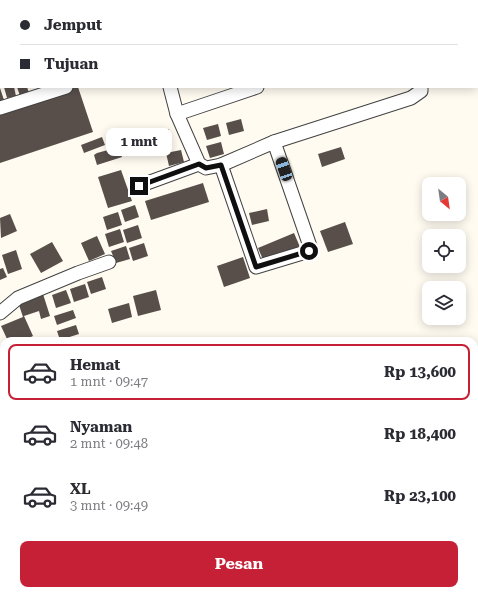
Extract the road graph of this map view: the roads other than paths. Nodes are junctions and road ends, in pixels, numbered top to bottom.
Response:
1 (63, 88) edge
2 (170, 88) edge
3 (254, 88) edge
4 (421, 88) edge
5 (0, 108) edge
6 (177, 114) junction
7 (274, 142) junction
8 (199, 164) junction
9 (221, 165) junction
10 (139, 186) dead end
11 (109, 262) dead end
12 (0, 314) edge

1 - 5 street
2 - 6 street
3 - 6 street
4 - 7 street
6 - 8 street
7 - 9 street
7 - 9 street
8 - 9 street
8 - 10 street
11 - 12 street

